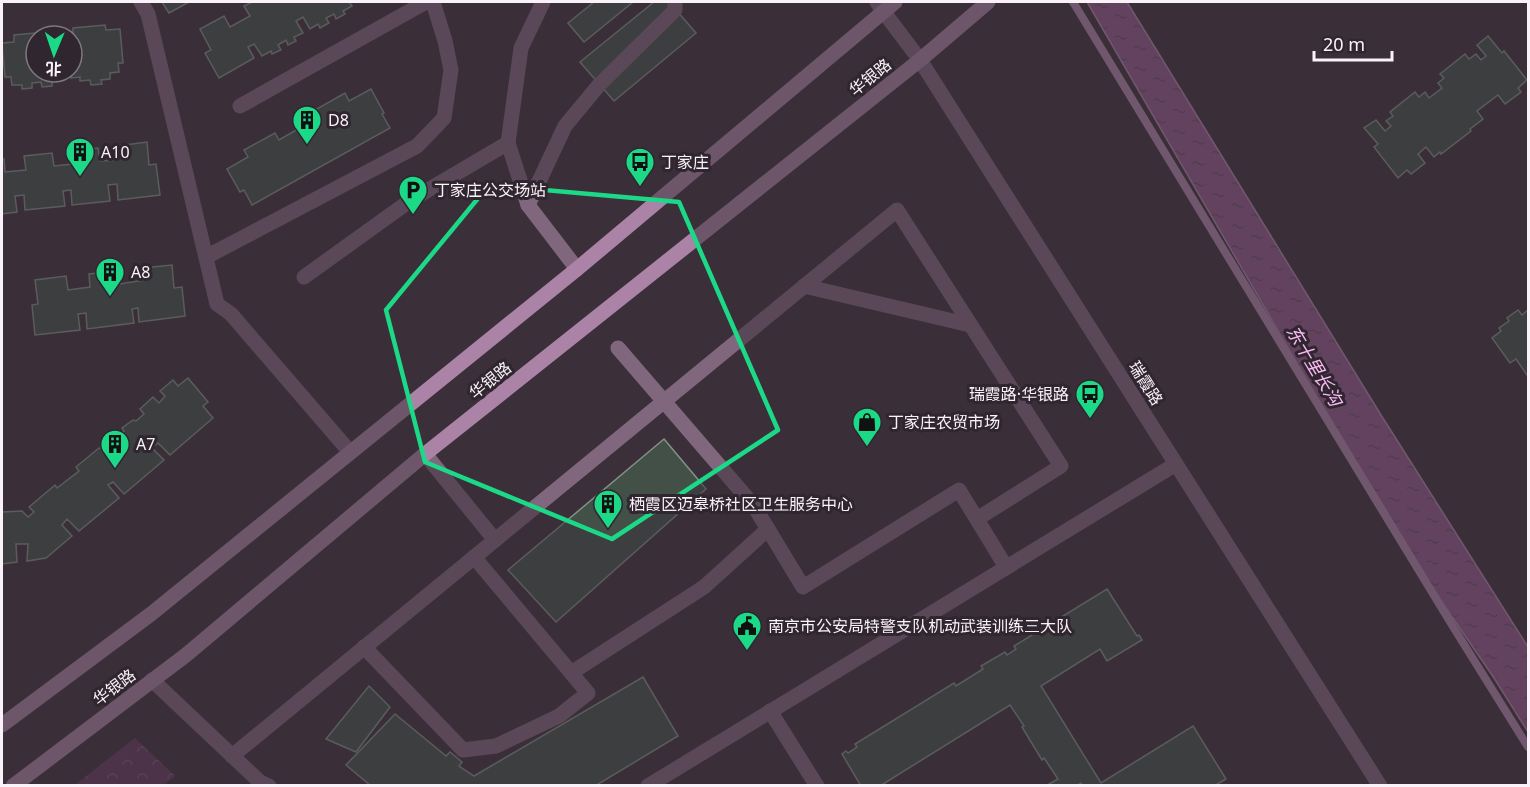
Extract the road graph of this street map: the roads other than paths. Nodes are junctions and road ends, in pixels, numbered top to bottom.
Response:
1 (141, 2) edge
2 (426, 2) edge
3 (433, 2) edge
4 (543, 2) edge
5 (675, 2) edge
6 (895, 2) edge
7 (988, 2) edge
8 (880, 6) edge
9 (920, 60) junction
10 (240, 106) dead end
11 (508, 143) junction
12 (528, 205) junction
13 (206, 257) junction
14 (577, 269) junction
15 (304, 277) dead end
16 (804, 286) junction
17 (970, 325) junction
18 (618, 348) dead end
19 (664, 401) junction
20 (350, 452) junction
21 (425, 454) junction
22 (1176, 464) junction
23 (977, 519) junction
24 (768, 529) junction
25 (495, 540) junction
26 (474, 557) junction
27 (1006, 567) junction
28 (364, 647) junction
29 (571, 673) junction
30 (152, 680) junction
31 (771, 711) junction
32 (2, 725) edge
33 (232, 756) junction
34 (13, 786) edge
35 (268, 786) edge
36 (648, 786) edge
37 (817, 786) edge
38 (1380, 786) edge

1 - 13 street
2 - 10 street
3 - 13 street
4 - 11 street
5 - 12 street
6 - 8 main road, 华银路
7 - 9 main road, 华银路
8 - 9 street, 瑞霞路
8 - 14 main road, 华银路
9 - 21 main road, 华银路
9 - 22 street, 瑞霞路
11 - 12 street
11 - 15 street
12 - 14 street
13 - 20 street
14 - 20 main road, 华银路
16 - 17 street
16 - 17 street
16 - 19 street
17 - 23 street
18 - 19 street
19 - 24 street
19 - 25 street
20 - 32 main road, 华银路
21 - 25 street
21 - 30 main road, 华银路
22 - 27 street
22 - 38 street, 瑞霞路
23 - 24 street
23 - 27 street
24 - 29 street
25 - 26 street
26 - 28 street
26 - 29 street
27 - 31 street
28 - 29 street
28 - 33 street
30 - 33 street
30 - 34 main road, 华银路
31 - 36 street
31 - 37 street
33 - 35 street

